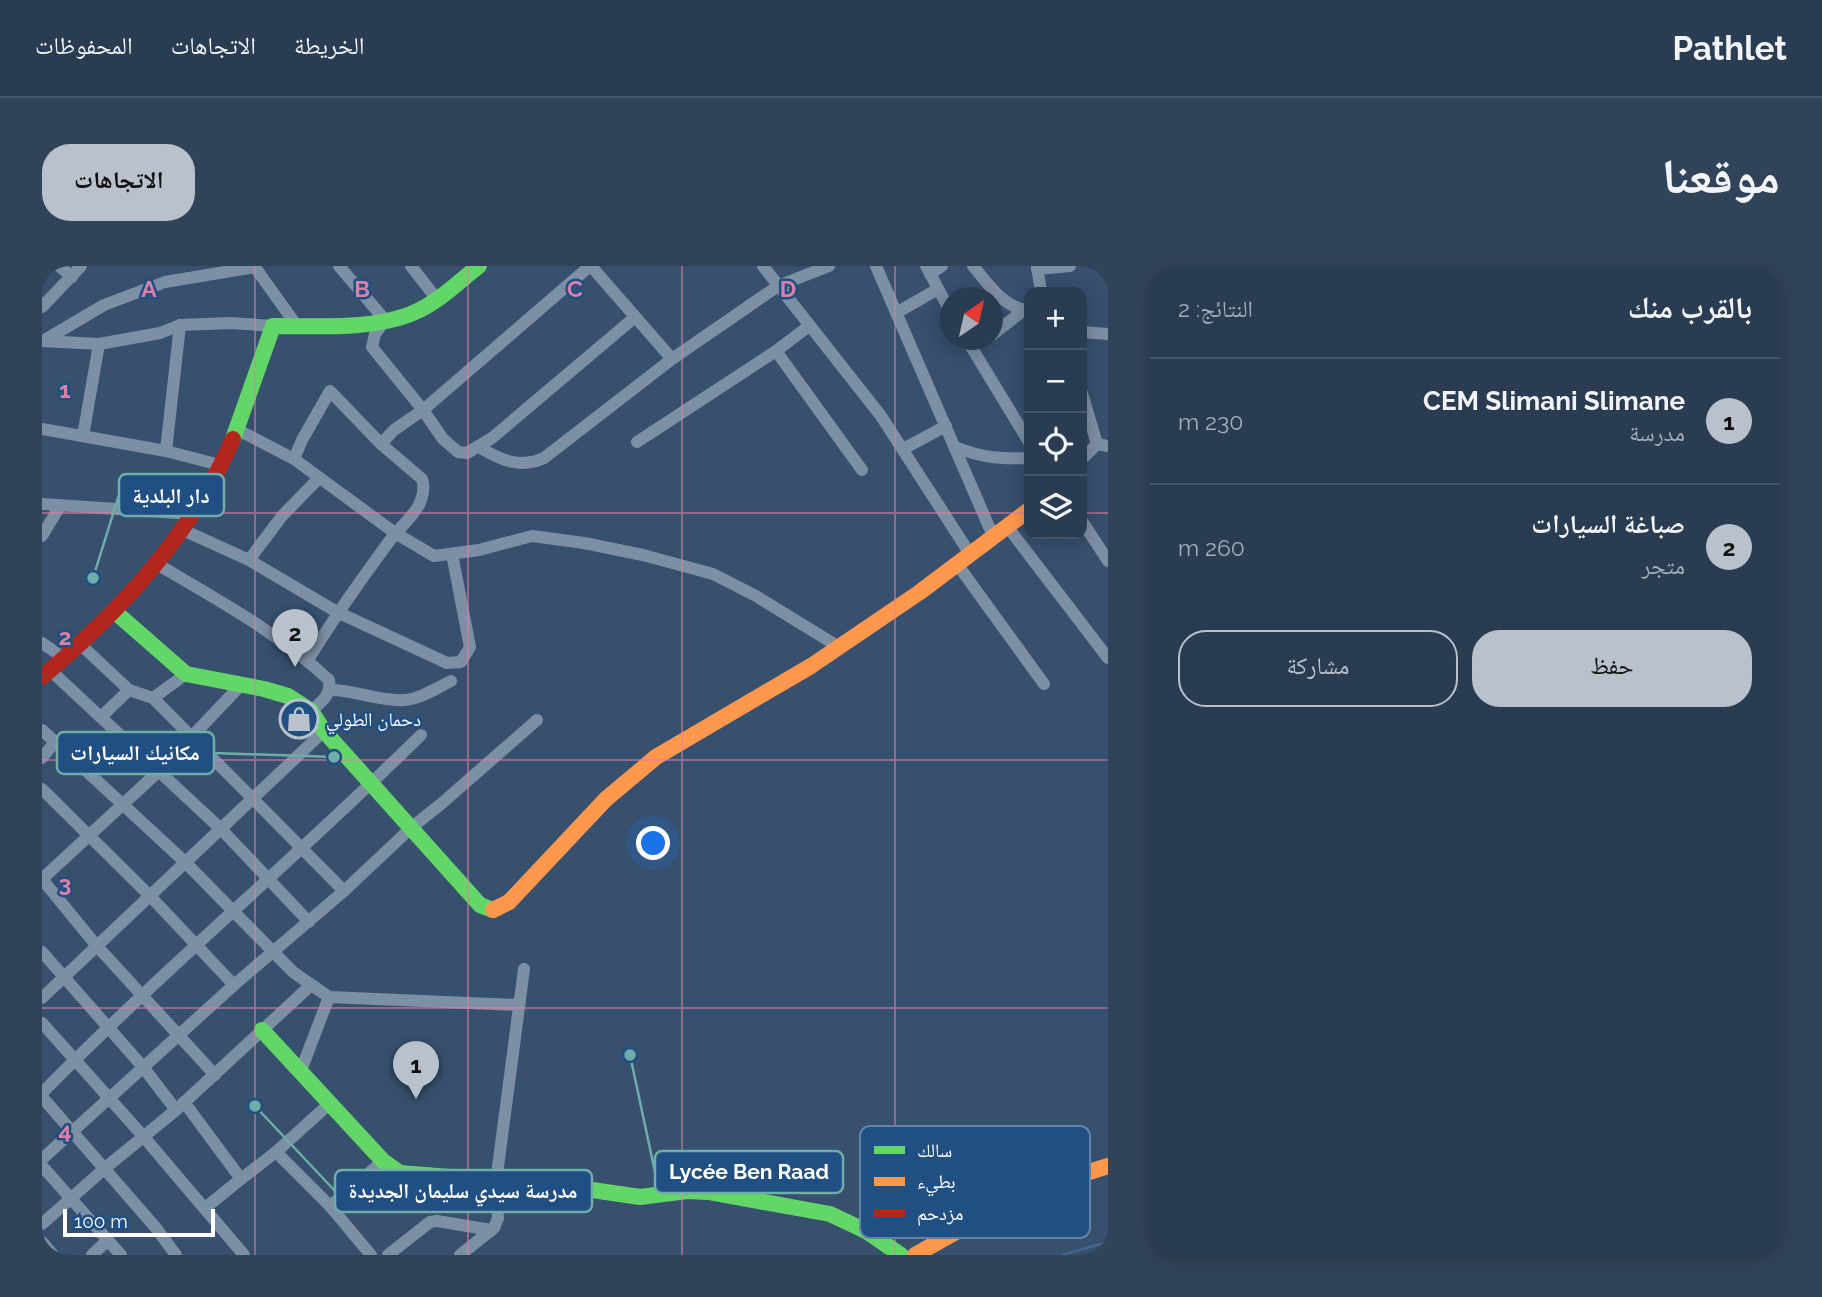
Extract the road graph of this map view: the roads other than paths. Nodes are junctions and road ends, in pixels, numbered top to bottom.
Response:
1 (59, 266) edge
2 (81, 266) edge
3 (339, 266) edge
4 (411, 266) edge
5 (479, 266) edge
6 (591, 266) edge
7 (763, 266) edge
8 (829, 266) edge
9 (876, 266) edge
10 (942, 266) edge
11 (973, 266) edge
12 (1070, 266) edge
13 (254, 267) edge
14 (1037, 267) edge
15 (928, 270) edge
16 (72, 277) junction
17 (778, 286) junction
18 (1040, 287) edge
19 (938, 289) junction
20 (940, 293) edge
21 (436, 298) junction
22 (42, 307) edge
23 (1024, 310) edge
24 (1024, 312) edge
25 (896, 313) junction
26 (634, 318) junction
27 (385, 320) junction
28 (180, 325) junction
29 (297, 326) junction
30 (809, 326) junction
31 (273, 327) junction
32 (1003, 327) edge
33 (1087, 332) edge
34 (1108, 334) edge
35 (42, 341) edge
36 (99, 344) junction
37 (973, 350) edge
38 (776, 351) junction
39 (672, 359) junction
40 (1087, 405) edge
41 (423, 410) junction
42 (946, 426) junction
43 (42, 429) edge
44 (236, 429) junction
45 (1024, 434) edge
46 (83, 436) junction
47 (637, 442) dead end
48 (381, 444) junction
49 (1103, 445) edge
50 (479, 447) junction
51 (955, 447) junction
52 (903, 449) junction
53 (166, 451) junction
54 (1087, 456) edge
55 (1024, 458) edge
56 (294, 459) junction
57 (220, 466) junction
58 (862, 470) dead end
59 (319, 478) junction
60 (42, 504) edge
61 (60, 506) junction
62 (192, 514) junction
63 (1024, 514) edge
64 (1007, 526) junction
65 (183, 530) junction
66 (1087, 530) edge
67 (395, 533) junction
68 (42, 536) edge
69 (993, 536) junction
70 (452, 554) junction
71 (970, 554) junction
72 (249, 559) junction
73 (1108, 561) edge
74 (157, 564) junction
75 (957, 564) junction
76 (114, 611) junction
77 (337, 612) junction
78 (42, 643) edge
79 (80, 644) junction
80 (839, 647) junction
81 (64, 658) junction
82 (1108, 658) edge
83 (308, 660) junction
84 (46, 673) edge
85 (186, 674) junction
86 (451, 681) dead end
87 (1044, 684) dead end
88 (241, 685) junction
89 (129, 690) junction
90 (331, 690) junction
91 (153, 698) junction
92 (311, 711) junction
93 (102, 716) junction
94 (537, 720) dead end
95 (42, 730) edge
96 (324, 731) junction
97 (421, 735) dead end
98 (192, 738) junction
99 (56, 741) junction
100 (42, 758) edge
101 (159, 771) junction
102 (371, 784) junction
103 (42, 789) edge
104 (254, 797) junction
105 (123, 804) junction
106 (412, 827) junction
107 (222, 830) junction
108 (89, 838) junction
109 (304, 847) junction
110 (185, 862) junction
111 (269, 880) junction
112 (344, 891) junction
113 (150, 896) junction
114 (233, 911) junction
115 (309, 922) junction
116 (96, 945) junction
117 (197, 946) junction
118 (42, 952) edge
119 (272, 952) junction
120 (524, 969) dead end
121 (65, 976) junction
122 (234, 985) junction
123 (310, 986) junction
124 (142, 995) junction
125 (329, 997) junction
126 (42, 998) edge
127 (518, 1005) junction
128 (42, 1023) edge
129 (107, 1027) junction
130 (262, 1031) junction
131 (178, 1036) junction
132 (74, 1061) junction
133 (143, 1067) junction
134 (300, 1073) junction
135 (215, 1075) junction
136 (42, 1095) edge
137 (109, 1098) junction
138 (330, 1104) junction
139 (180, 1106) junction
140 (72, 1130) junction
141 (143, 1136) junction
142 (276, 1152) junction
143 (42, 1159) edge
144 (383, 1161) junction
145 (42, 1166) edge
146 (1108, 1166) edge
147 (104, 1169) junction
148 (1090, 1171) edge
149 (241, 1179) junction
150 (496, 1182) junction
151 (71, 1198) junction
152 (330, 1206) junction
153 (205, 1208) junction
154 (42, 1224) edge
155 (860, 1228) edge
156 (491, 1230) junction
157 (879, 1238) edge
158 (946, 1238) edge
159 (108, 1240) junction
160 (42, 1242) edge
161 (53, 1255) edge
162 (92, 1255) edge
163 (121, 1255) edge
164 (176, 1255) edge
165 (244, 1255) edge
166 (371, 1255) edge
167 (388, 1255) edge
168 (460, 1255) edge
169 (901, 1255) edge
170 (915, 1255) edge

1 - 16 street
2 - 16 street
3 - 27 street
4 - 21 street
5 - 21 street
6 - 26 street
6 - 41 street
7 - 17 street
8 - 17 street
9 - 25 street
10 - 15 street
11 - 23 street
12 - 14 street
13 - 29 street
13 - 35 street
14 - 18 street
15 - 19 street
16 - 22 street
17 - 30 street
17 - 39 street
19 - 20 street
19 - 25 street
21 - 27 street
24 - 32 street
25 - 42 street
26 - 39 street
26 - 50 street
27 - 29 street
27 - 41 street
28 - 31 street
28 - 36 street
28 - 53 street
29 - 31 street
30 - 38 street
30 - 52 street
31 - 44 street
33 - 34 street
35 - 36 street
36 - 46 street
37 - 45 street
38 - 47 street
38 - 58 street
39 - 50 street
40 - 49 street
41 - 48 street
41 - 50 street
42 - 51 street
42 - 52 street
43 - 46 street
44 - 56 street
44 - 57 street
46 - 53 street
48 - 56 street
48 - 67 street
49 - 54 street
51 - 55 street
51 - 69 street
52 - 71 street
53 - 57 street
56 - 59 street
57 - 62 street
59 - 67 street
59 - 72 street
60 - 61 street
61 - 62 street
61 - 68 street
62 - 65 street
63 - 64 street
64 - 69 street
64 - 82 street
65 - 72 street
65 - 74 street
66 - 73 street
67 - 70 street
67 - 77 street
69 - 71 street
70 - 77 street
70 - 80 street
71 - 75 street
72 - 77 street
74 - 76 street
74 - 83 street
75 - 80 street
75 - 87 street
76 - 79 street
76 - 85 street
77 - 83 street
78 - 81 street
79 - 81 street
79 - 89 street
80 - 106 street
81 - 84 street
83 - 90 street
84 - 93 street
85 - 88 street
85 - 91 street
86 - 90 street
88 - 92 street
88 - 98 street
89 - 91 street
89 - 93 street
90 - 92 street
91 - 98 street
92 - 96 street
93 - 101 street
94 - 106 street
95 - 99 street
96 - 102 street
96 - 104 street
97 - 102 street
98 - 101 street
98 - 104 street
99 - 100 street
99 - 105 street
101 - 105 street
101 - 107 street
102 - 106 street
102 - 109 street
103 - 108 street
104 - 107 street
104 - 109 street
105 - 108 street
105 - 110 street
106 - 112 street
107 - 110 street
107 - 111 street
108 - 113 street
108 - 116 street
109 - 111 street
109 - 112 street
110 - 113 street
110 - 114 street
111 - 114 street
111 - 115 street
112 - 115 street
113 - 116 street
113 - 117 street
114 - 117 street
114 - 119 street
115 - 119 street
116 - 121 street
116 - 124 street
117 - 122 street
117 - 124 street
118 - 121 street
119 - 122 street
119 - 123 street
120 - 127 street
121 - 126 street
121 - 129 street
122 - 131 street
123 - 125 street
123 - 130 street
124 - 129 street
124 - 131 street
125 - 127 street
125 - 134 street
127 - 150 street
128 - 132 street
129 - 132 street
129 - 133 street
130 - 134 street
130 - 135 street
131 - 133 street
131 - 135 street
132 - 136 street
132 - 137 street
133 - 137 street
133 - 139 street
134 - 138 street
135 - 139 street
136 - 140 street
137 - 140 street
137 - 141 street
138 - 142 street
138 - 144 street
139 - 141 street
139 - 149 street
140 - 143 street
140 - 147 street
141 - 147 street
141 - 153 street
142 - 149 street
142 - 152 street
144 - 150 street
144 - 152 street
145 - 151 street
146 - 148 street
147 - 151 street
147 - 164 street
149 - 153 street
150 - 155 street
150 - 156 street
151 - 154 street
151 - 159 street
152 - 166 street
153 - 165 street
156 - 167 street
156 - 168 street
157 - 169 street
158 - 170 street
159 - 162 street
159 - 163 street
160 - 161 street

